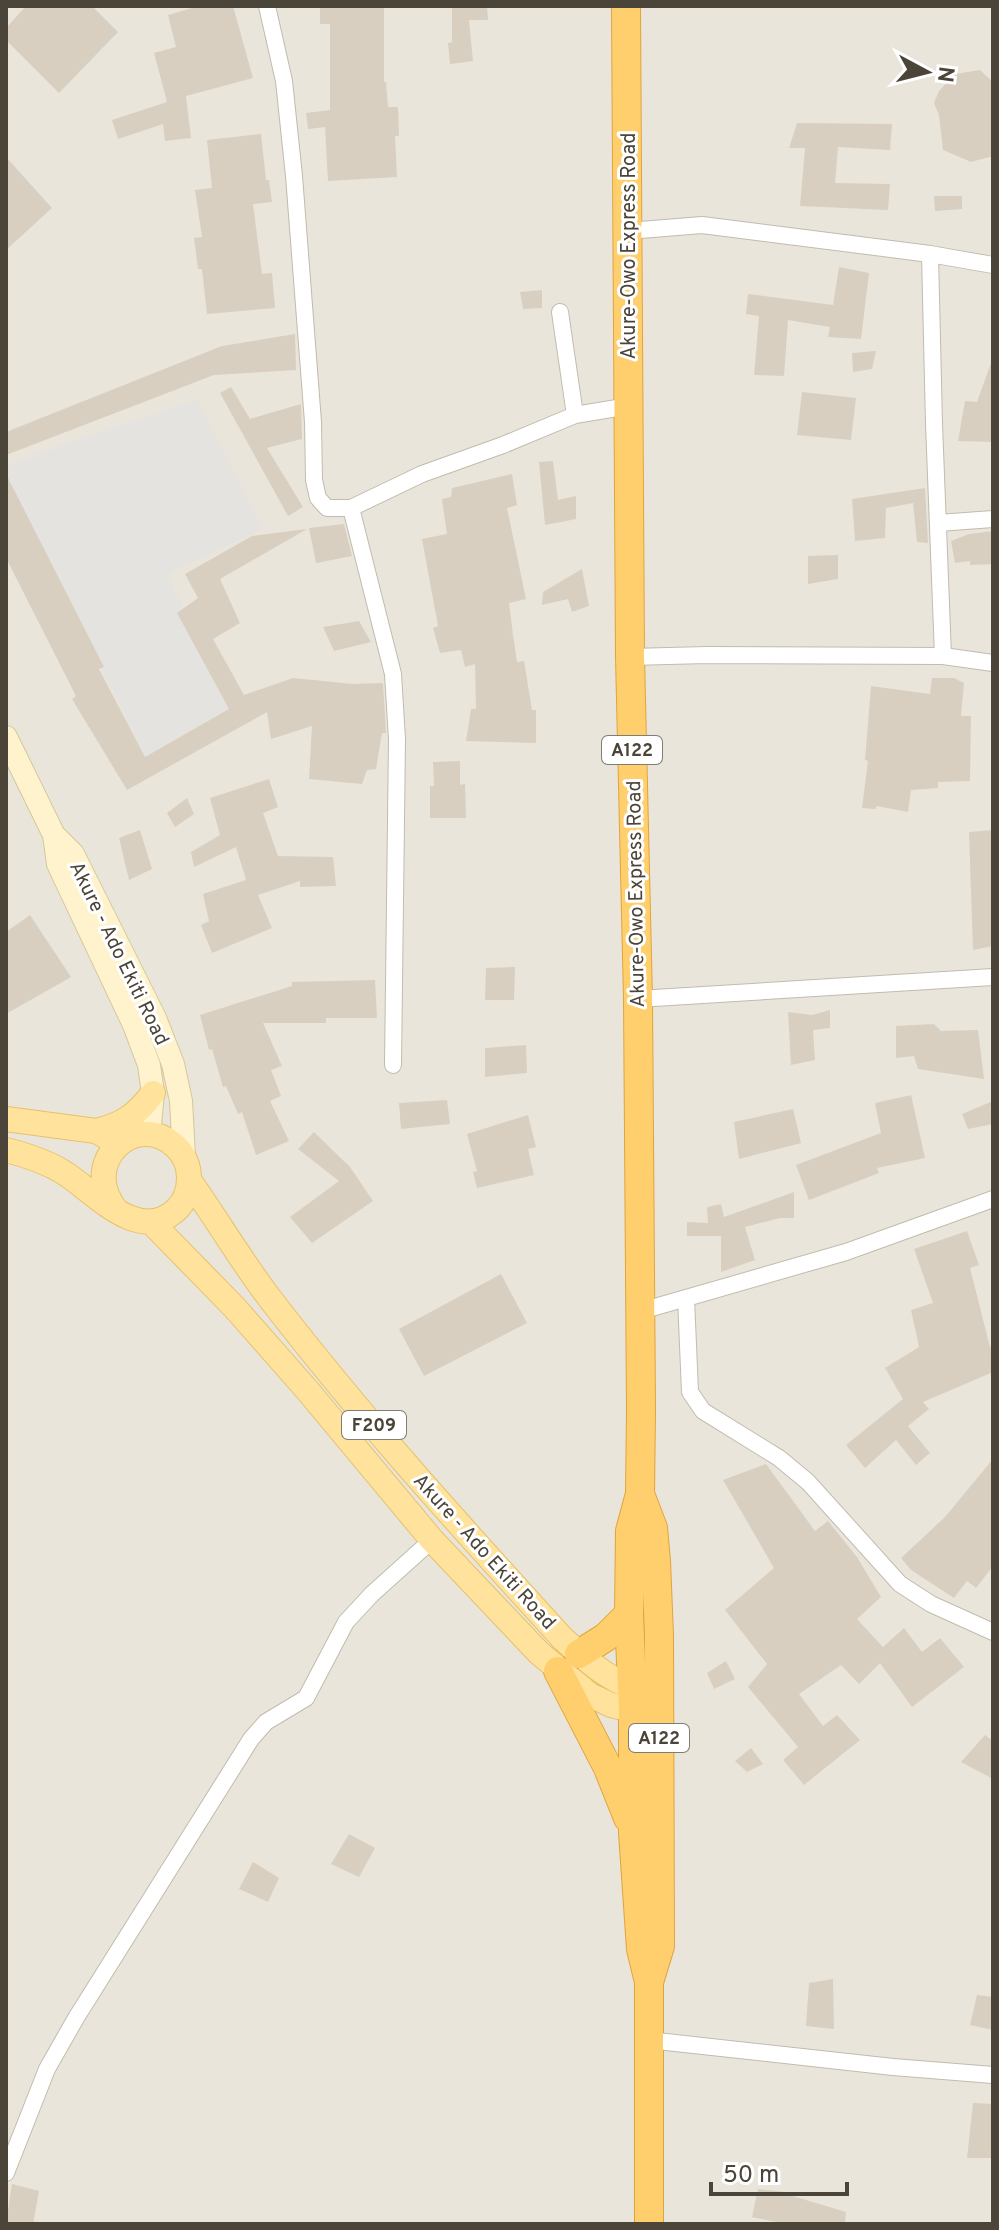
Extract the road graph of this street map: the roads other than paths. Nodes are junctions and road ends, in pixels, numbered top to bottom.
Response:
1 (267, 6) edge
2 (626, 6) edge
3 (628, 231) junction
4 (930, 254) junction
5 (993, 265) edge
6 (560, 312) dead end
7 (629, 406) junction
8 (575, 415) junction
9 (351, 508) junction
10 (993, 519) edge
11 (938, 523) junction
12 (943, 656) junction
13 (630, 657) junction
14 (993, 663) edge
15 (6, 737) edge
16 (54, 835) junction
17 (993, 977) edge
18 (638, 999) junction
19 (393, 1065) dead end
20 (153, 1093) junction
21 (6, 1119) edge
22 (96, 1131) junction
23 (149, 1135) junction
24 (119, 1144) junction
25 (6, 1150) edge
26 (186, 1168) junction
27 (993, 1200) edge
28 (116, 1210) junction
29 (151, 1222) junction
30 (686, 1298) junction
31 (641, 1311) junction
32 (640, 1494) junction
33 (432, 1540) junction
34 (629, 1614) junction
35 (993, 1632) edge
36 (569, 1662) junction
37 (646, 1702) junction
38 (633, 1832) junction
39 (649, 1982) junction
40 (648, 2040) junction
41 (993, 2075) edge
42 (6, 2173) edge
43 (649, 2224) edge

1 - 9 street
2 - 3 highway, Akure-Owo Express Road / A122
3 - 4 street
3 - 7 highway, Akure-Owo Express Road / A122
4 - 5 street
4 - 11 street
6 - 8 street
7 - 8 street
7 - 13 highway, Akure-Owo Express Road / A122
8 - 9 street
9 - 19 street
10 - 11 street
11 - 12 street
12 - 13 street
12 - 14 street
13 - 18 highway, Akure-Owo Express Road / A122
15 - 16 main road
16 - 20 main road, Akure - Ado Ekiti Road
16 - 26 main road, Akure - Ado Ekiti Road
17 - 18 street
18 - 31 highway, Akure-Owo Express Road / A122
20 - 22 main road
20 - 23 main road, Akure - Ado Ekiti Road
21 - 22 main road
22 - 24 main road
23 - 24 main road
23 - 26 main road
24 - 28 main road
25 - 28 main road
26 - 29 main road
26 - 36 main road, Akure - Ado Ekiti Road / F209
27 - 30 street
28 - 29 main road
29 - 33 main road, Akure - Ado Ekiti Road / F209
30 - 31 street
30 - 35 street
31 - 32 highway, Akure-Owo Express Road / A122
32 - 34 highway, Akure-Owo Express Road / A122
32 - 37 highway, Akure-Owo Express Road / A122
33 - 36 main road, Akure - Ado Ekiti Road / F209
33 - 42 street
34 - 36 highway
34 - 37 highway, Akure-Owo Express Road / A122
36 - 37 main road
36 - 38 highway
37 - 38 highway, Akure-Owo Express Road / A122
37 - 39 highway, Akure-Owo Express Road / A122
38 - 39 highway, Akure-Owo Express Road / A122
39 - 40 highway, Akure-Owo Express Road / A122
40 - 41 street
40 - 43 highway, Akure-Owo Express Road / A122

